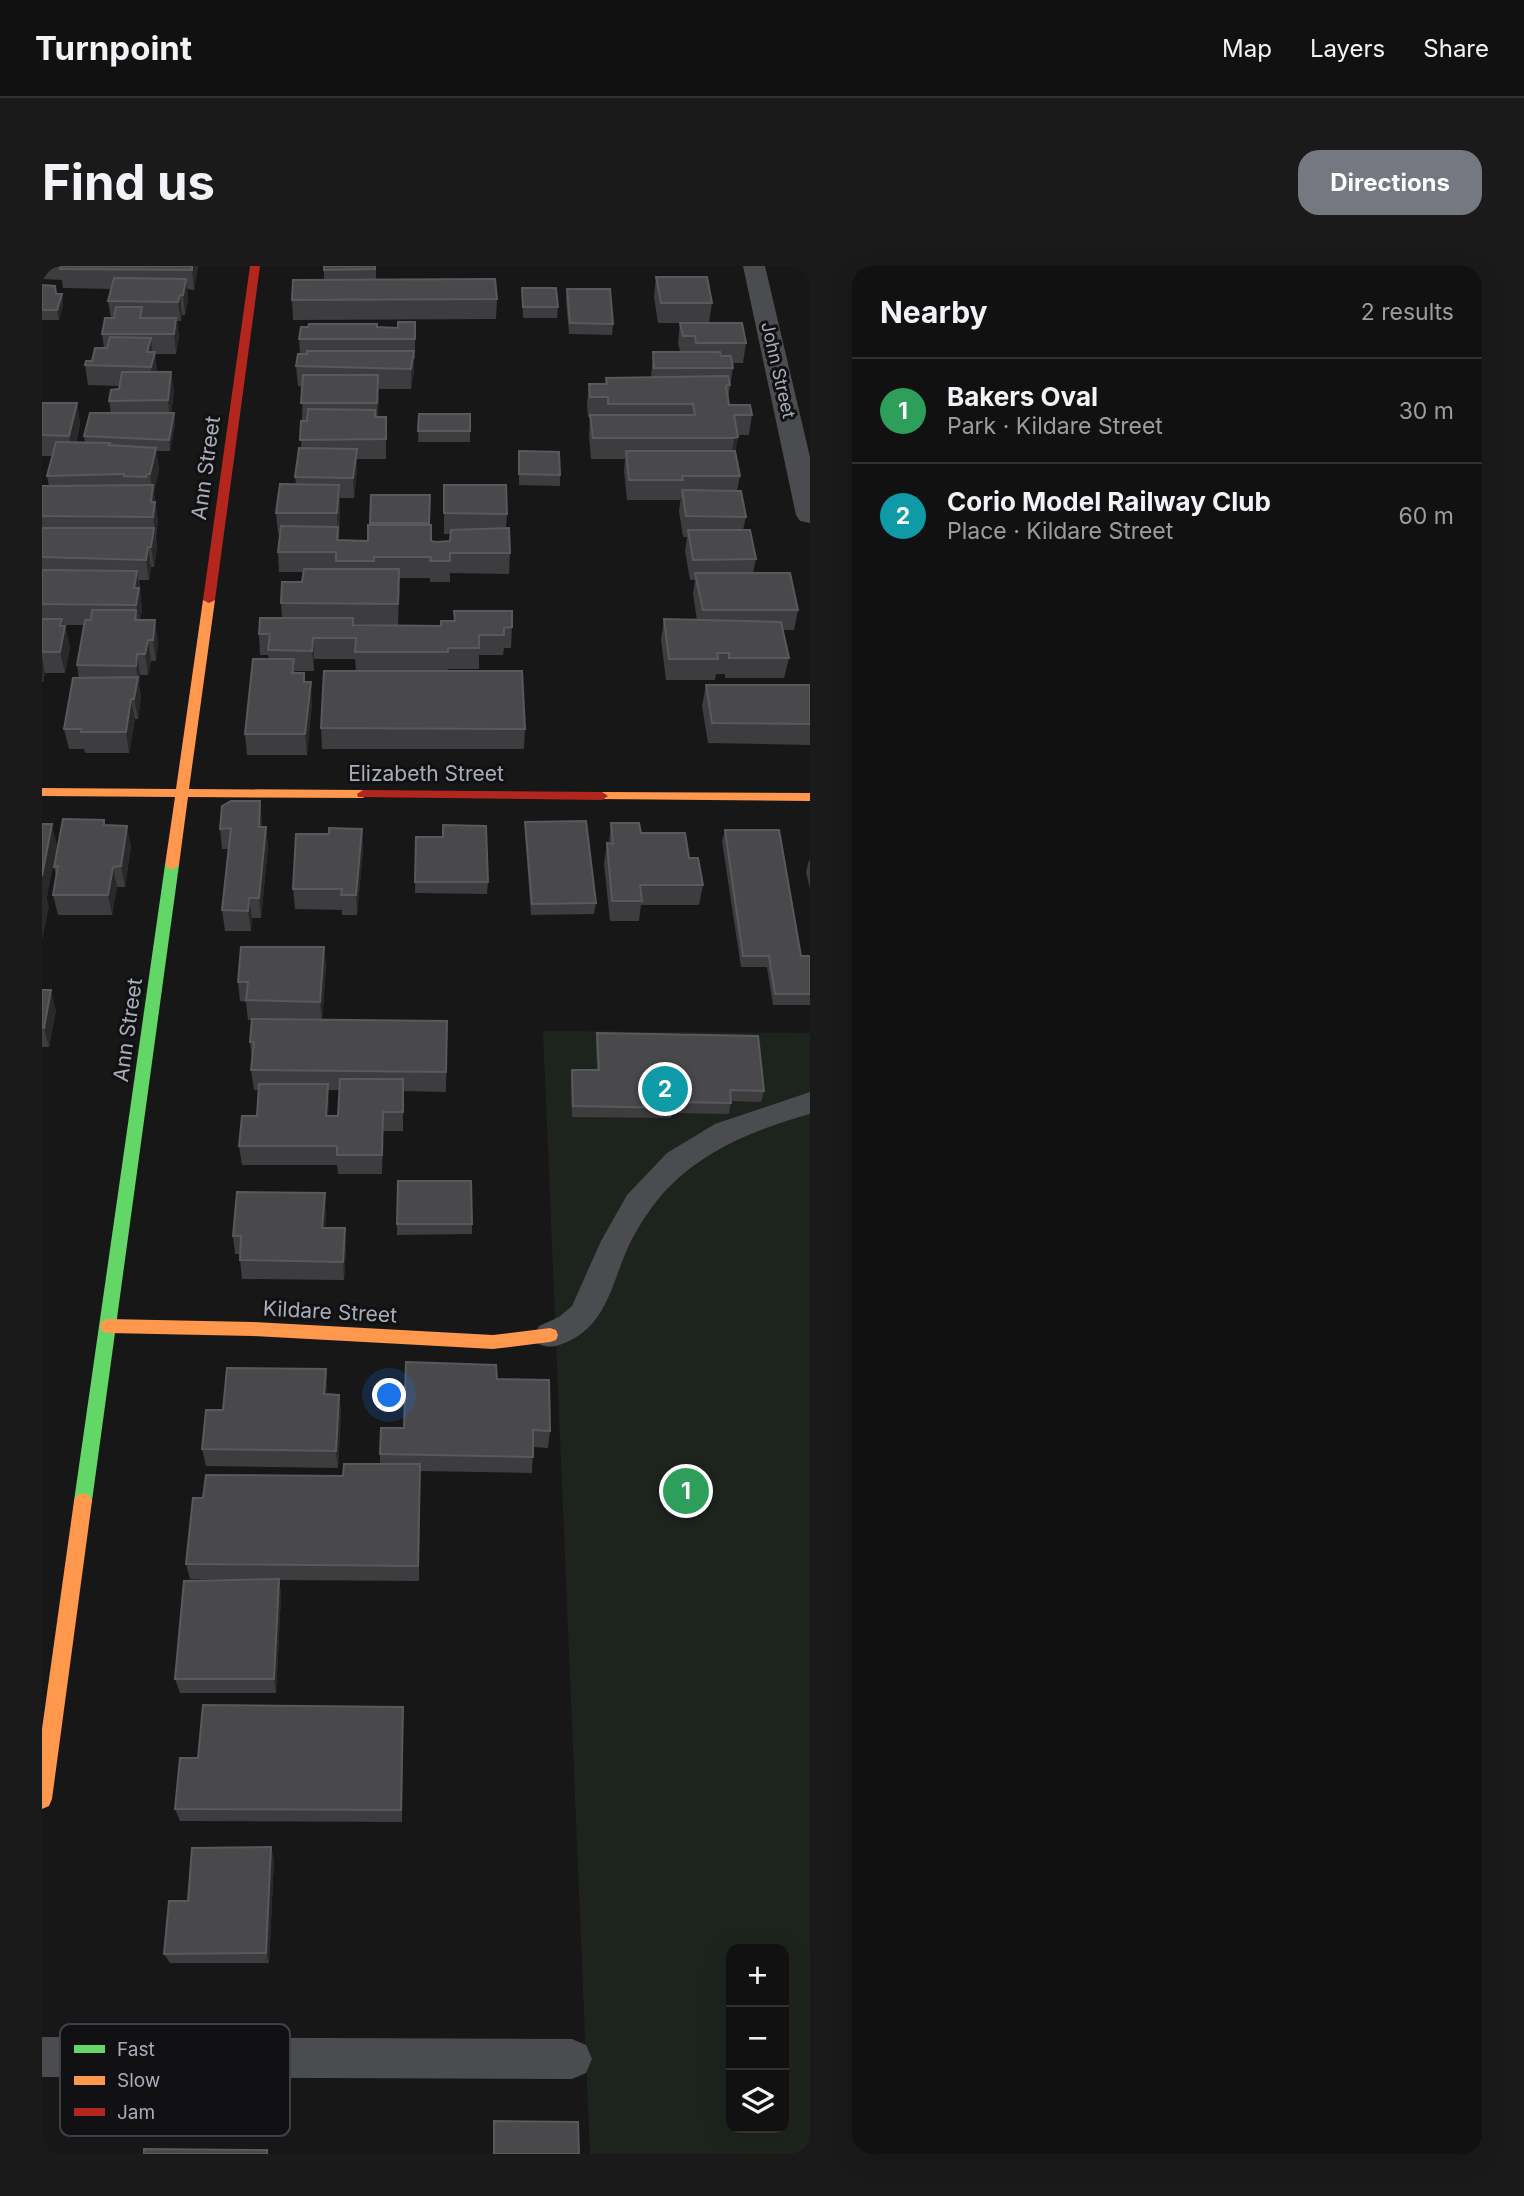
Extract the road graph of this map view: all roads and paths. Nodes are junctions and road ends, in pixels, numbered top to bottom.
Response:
1 (255, 266) edge
2 (754, 266) edge
3 (810, 515) edge
4 (42, 792) edge
5 (182, 793) junction
6 (810, 797) edge
7 (810, 1103) edge
8 (108, 1326) junction
9 (550, 1335) joint
10 (42, 1799) edge
11 (42, 2057) edge
12 (60, 2057) edge
13 (290, 2058) edge
14 (572, 2059) dead end

1 - 5 street, Ann Street
2 - 3 street, John Street
4 - 5 street, Elizabeth Street
5 - 6 street, Elizabeth Street
5 - 8 street, Ann Street
7 - 9 lane
8 - 9 street, Kildare Street
8 - 10 street, Ann Street
11 - 12 lane
13 - 14 lane

